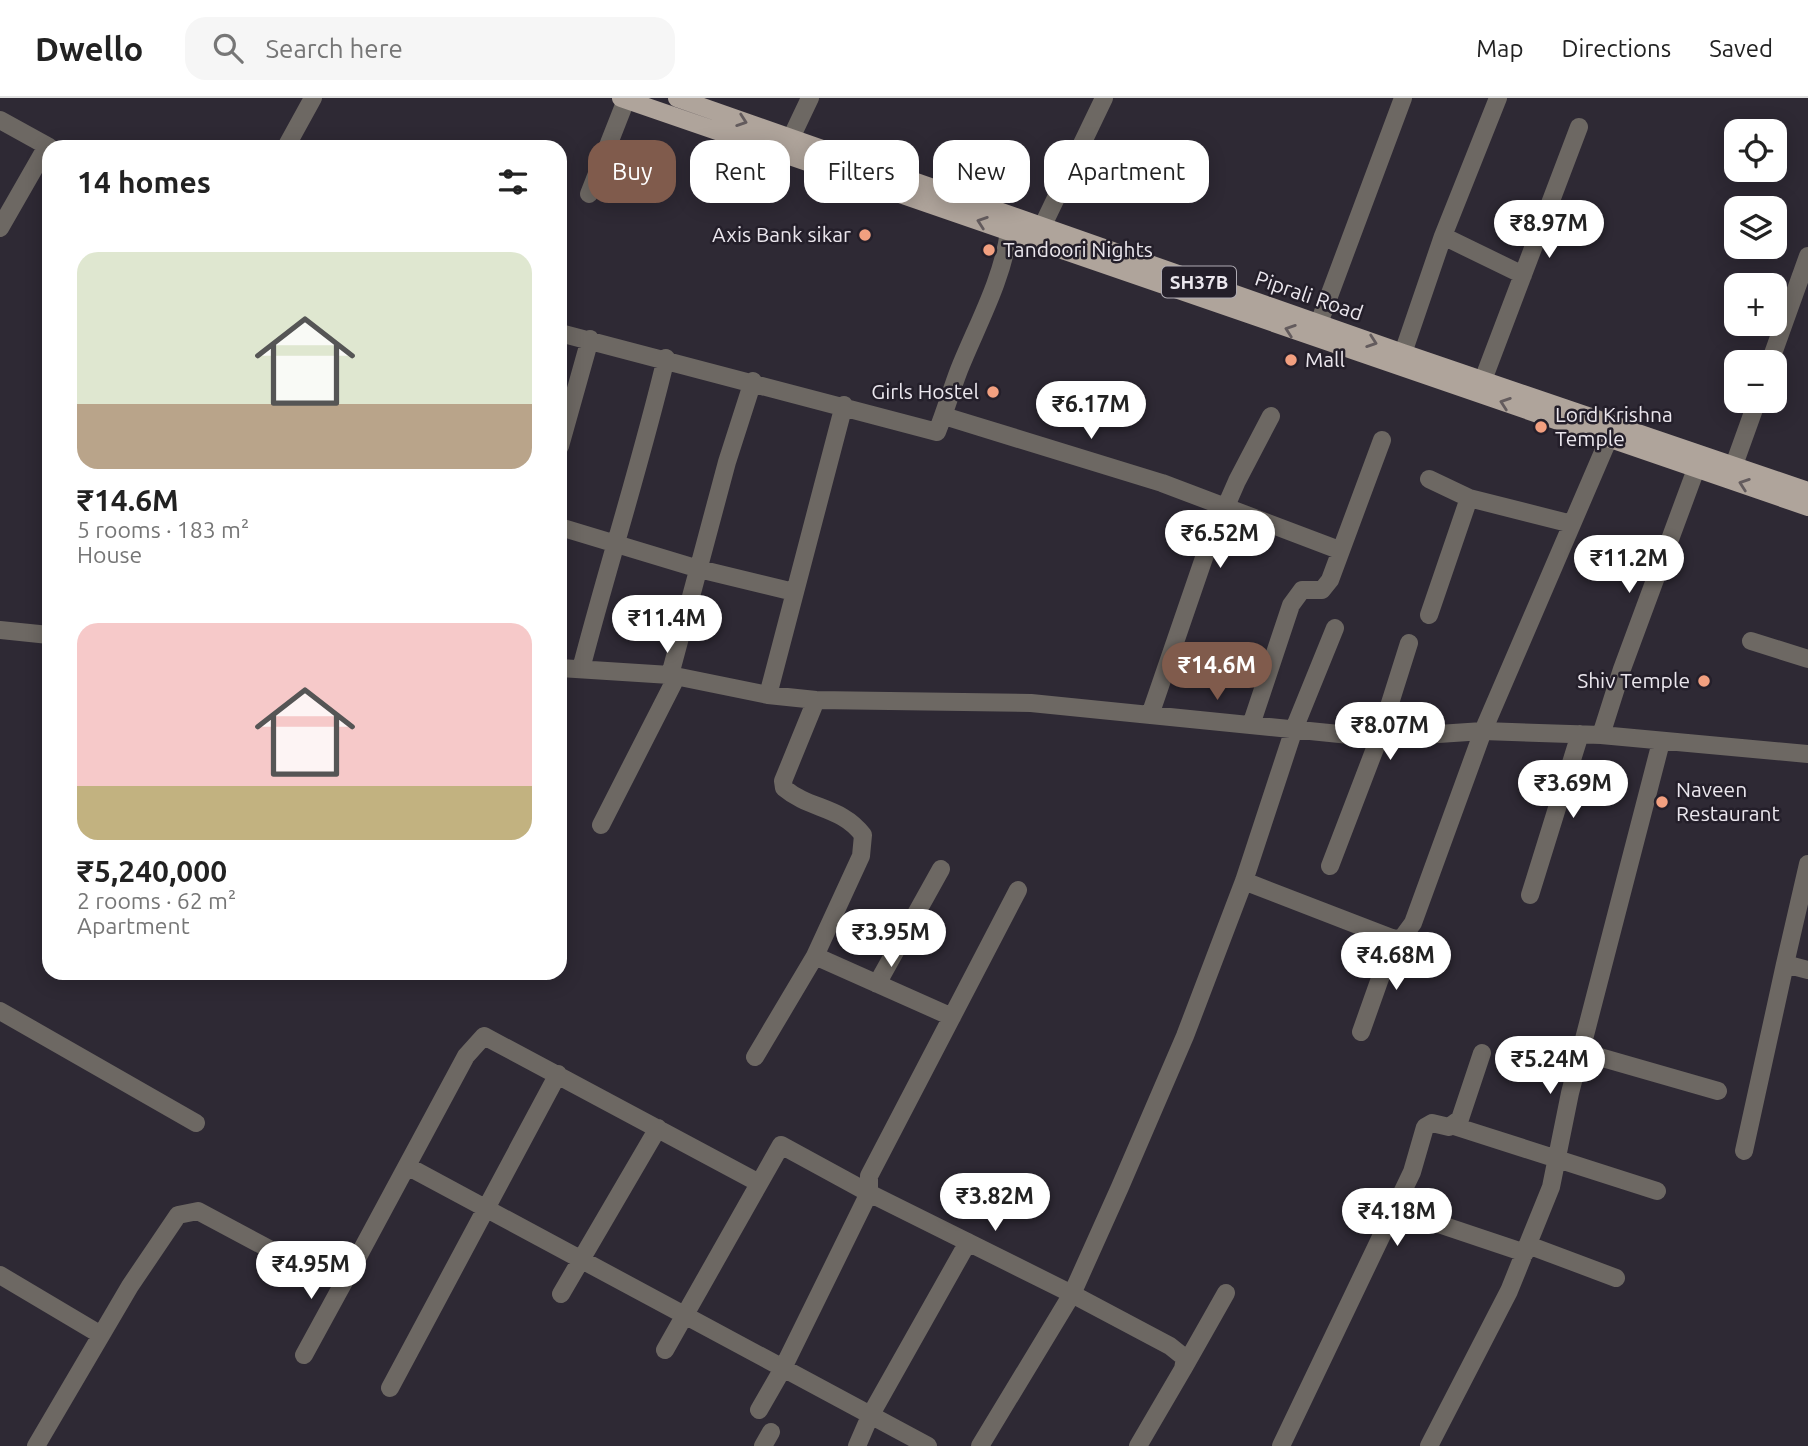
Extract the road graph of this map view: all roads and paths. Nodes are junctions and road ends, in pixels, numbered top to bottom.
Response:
1 (313, 98) edge
2 (677, 98) edge
3 (810, 98) edge
4 (1104, 98) edge
5 (1403, 98) edge
6 (1498, 98) edge
7 (623, 99) edge
8 (0, 120) edge
9 (1579, 127) dead end
10 (791, 138) junction
11 (290, 140) edge
12 (608, 140) edge
13 (42, 144) edge
14 (42, 157) edge
15 (1043, 225) junction
16 (0, 228) edge
17 (1009, 232) junction
18 (1443, 236) junction
19 (1808, 256) edge
20 (1523, 275) junction
21 (1319, 323) junction
22 (567, 334) edge
23 (590, 339) junction
24 (1774, 350) edge
25 (1403, 353) junction
26 (666, 358) junction
27 (1483, 380) junction
28 (753, 381) junction
29 (844, 405) junction
30 (1753, 413) edge
31 (944, 416) junction
32 (1271, 416) dead end
33 (567, 421) edge
34 (1609, 438) junction
35 (1382, 440) dead end
36 (1734, 465) junction
37 (1696, 469) junction
38 (1429, 479) dead end
39 (1808, 491) edge
40 (1469, 498) junction
41 (1226, 506) junction
42 (1808, 507) edge
43 (1572, 524) junction
44 (567, 529) edge
45 (614, 544) junction
46 (1339, 550) junction
47 (699, 569) junction
48 (794, 593) junction
49 (1429, 615) dead end
50 (1335, 628) dead end
51 (0, 630) edge
52 (42, 634) edge
53 (1751, 641) dead end
54 (1409, 643) dead end
55 (1808, 659) edge
56 (567, 668) edge
57 (581, 669) junction
58 (673, 675) junction
59 (768, 695) junction
60 (816, 700) junction
61 (1150, 715) junction
62 (1251, 725) junction
63 (1294, 729) junction
64 (1483, 731) junction
65 (1580, 734) junction
66 (1601, 735) junction
67 (1379, 738) junction
68 (1661, 742) junction
69 (1808, 754) edge
70 (601, 825) dead end
71 (1808, 864) edge
72 (1330, 866) dead end
73 (941, 869) dead end
74 (1244, 881) junction
75 (1018, 890) dead end
76 (1530, 895) dead end
77 (1394, 939) junction
78 (815, 956) junction
79 (1785, 964) junction
80 (1808, 970) edge
81 (877, 984) junction
82 (0, 1011) edge
83 (952, 1017) junction
84 (1361, 1032) dead end
85 (1582, 1052) junction
86 (1482, 1053) dead end
87 (755, 1057) dead end
88 (558, 1074) junction
89 (1718, 1091) dead end
90 (196, 1122) dead end
91 (1454, 1126) junction
92 (658, 1128) junction
93 (1744, 1151) dead end
94 (1557, 1159) junction
95 (408, 1166) junction
96 (759, 1183) junction
97 (1657, 1191) dead end
98 (869, 1193) junction
99 (488, 1207) junction
100 (1394, 1209) junction
101 (968, 1242) junction
102 (1526, 1249) junction
103 (583, 1261) junction
104 (353, 1266) junction
105 (0, 1275) edge
106 (1616, 1278) dead end
107 (1226, 1293) dead end
108 (561, 1294) dead end
109 (1072, 1294) junction
110 (684, 1315) junction
111 (101, 1335) junction
112 (665, 1350) dead end
113 (304, 1355) dead end
114 (1183, 1369) junction
115 (782, 1370) junction
116 (390, 1388) dead end
117 (759, 1410) dead end
118 (870, 1416) junction
119 (36, 1446) edge
120 (857, 1446) edge
121 (928, 1446) edge
122 (980, 1446) edge
123 (1138, 1446) edge
124 (1281, 1446) edge
125 (1429, 1446) edge

1 - 11 street
2 -> 10 main road, Piprali Road / SH37B
3 - 10 street
4 - 15 street
5 - 21 street
6 - 18 street
7 - 12 street
17 -> 7 main road
8 - 13 street
9 - 20 street
10 - 15 main road, Piprali Road / SH37B
14 - 16 street
15 - 21 main road, Piprali Road / SH37B
17 - 31 street
34 -> 17 main road
18 - 20 street
18 - 25 street
19 - 24 street
20 - 27 street
21 -> 25 main road, Piprali Road / SH37B
22 - 23 street
23 - 26 street
23 - 33 street
25 - 27 main road, Piprali Road / SH37B
26 - 28 street
26 - 45 street
27 - 36 main road, Piprali Road / SH37B
28 - 29 street
28 - 47 street
29 - 31 street
29 - 48 street
30 - 36 street
31 - 41 street
32 - 41 street
34 - 37 main road
34 - 43 street
35 - 46 street
36 - 39 main road, Piprali Road / SH37B
42 -> 37 main road
37 - 66 street
38 - 40 street
40 - 43 street
40 - 49 street
41 - 46 street
41 - 61 street
43 - 64 street
44 - 45 street
45 - 47 street
45 - 57 street
46 - 62 street
47 - 48 street
47 - 58 street
48 - 59 street
50 - 63 street
51 - 52 street
53 - 55 street
54 - 67 street
56 - 57 street
57 - 58 street
58 - 59 street
58 - 70 street
59 - 60 street
60 - 61 street
60 - 78 street
61 - 62 street
62 - 63 street
63 - 67 street
63 - 74 street
64 - 65 street
64 - 67 street
64 - 77 street
65 - 66 street
65 - 76 street
66 - 68 street
67 - 72 street
68 - 69 street
68 - 85 street
71 - 79 street
73 - 81 street
74 - 77 street
74 - 109 street
75 - 83 street
77 - 84 street
78 - 81 street
78 - 87 street
79 - 80 street
79 - 93 street
81 - 83 street
82 - 90 street
83 - 98 street
85 - 89 street
85 - 94 street
86 - 91 street
88 - 92 street
88 - 95 street
88 - 99 street
91 - 94 street
91 - 100 street
92 - 96 street
92 - 103 street
94 - 97 street
94 - 102 street
95 - 99 street
95 - 104 street
96 - 98 street
96 - 110 street
98 - 101 street
98 - 115 street
99 - 103 street
99 - 116 street
100 - 102 street
100 - 124 street
101 - 109 street
101 - 118 street
102 - 106 street
102 - 125 street
103 - 108 street
103 - 110 street
104 - 111 street
104 - 113 street
105 - 111 street
107 - 114 street
109 - 114 street
109 - 122 street
110 - 112 street
110 - 115 street
111 - 119 street
114 - 123 street
115 - 117 street
115 - 118 street
118 - 120 street
118 - 121 street

